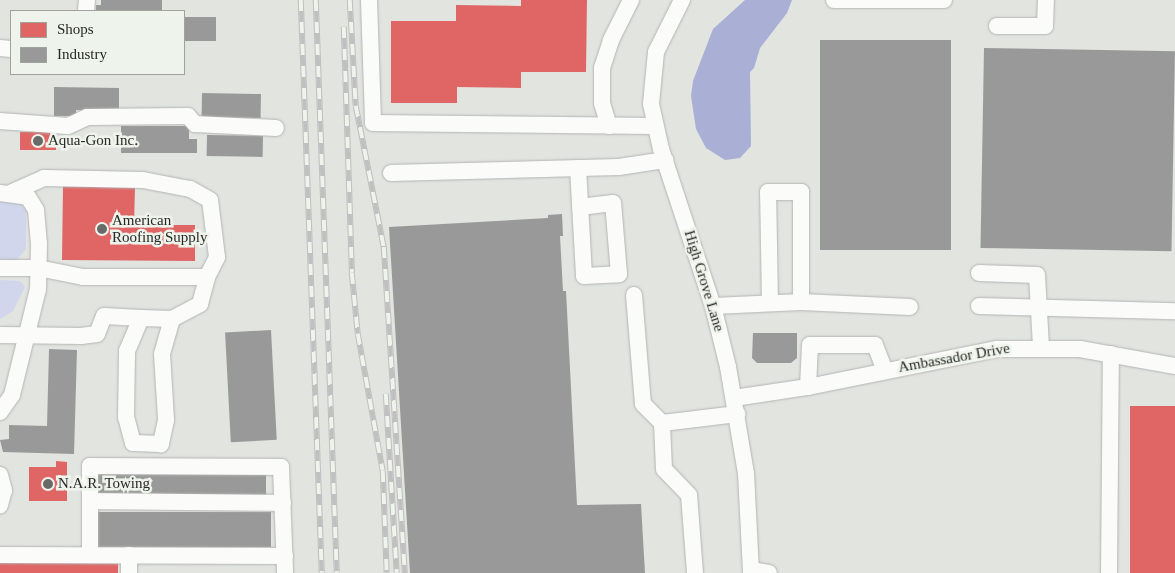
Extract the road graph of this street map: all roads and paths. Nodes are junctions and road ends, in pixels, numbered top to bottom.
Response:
1 (369, 0) edge
2 (631, 0) edge
3 (682, 0) edge
4 (834, 0) edge
5 (944, 0) edge
6 (1046, 0) edge
7 (997, 26) dead end
8 (0, 121) edge
9 (610, 126) junction
10 (654, 126) junction
11 (276, 128) dead end
12 (665, 160) junction
13 (578, 168) junction
14 (391, 173) dead end
15 (6, 193) edge
16 (580, 207) junction
17 (0, 268) edge
18 (38, 268) junction
19 (979, 273) dead end
20 (207, 276) junction
21 (634, 295) dead end
22 (801, 302) junction
23 (770, 303) junction
24 (713, 306) junction
25 (979, 306) dead end
26 (910, 307) dead end
27 (1039, 308) junction
28 (1175, 311) edge
29 (141, 318) junction
30 (172, 319) junction
31 (0, 335) edge
32 (26, 336) junction
33 (1041, 347) junction
34 (1111, 354) junction
35 (1175, 366) edge
36 (884, 371) junction
37 (808, 388) junction
38 (734, 398) junction
39 (0, 412) edge
40 (737, 414) junction
41 (662, 423) junction
42 (0, 475) edge
43 (90, 501) junction
44 (283, 503) junction
45 (0, 505) edge
46 (0, 555) edge
47 (90, 555) junction
48 (129, 555) junction
49 (285, 556) junction
50 (751, 572) edge
51 (129, 573) edge
52 (285, 573) edge
53 (695, 573) edge
54 (769, 573) edge
55 (1110, 573) edge

1 - 9 street
2 - 9 street
3 - 10 street, High Grove Lane
4 - 5 street
6 - 7 street
8 - 11 street
9 - 10 street
10 - 12 street, High Grove Lane
12 - 13 street
12 - 24 street, High Grove Lane
13 - 14 street
13 - 16 street
15 - 18 street
15 - 20 street
16 - 16 street
17 - 18 street
18 - 20 street
18 - 32 street
19 - 27 street
20 - 30 street
21 - 41 street
22 - 23 street
22 - 23 street
22 - 26 street
23 - 24 street
24 - 38 street, High Grove Lane
25 - 27 street
27 - 28 street
27 - 33 street
29 - 30 street
29 - 30 street
29 - 32 street
31 - 32 street
32 - 39 street
33 - 34 street, Ambassador Drive
33 - 36 street, Ambassador Drive
34 - 35 street, Ambassador Drive
34 - 55 street
36 - 37 street, Ambassador Drive
36 - 37 street
37 - 38 street, Ambassador Drive
38 - 40 street, High Grove Lane
40 - 41 street
40 - 50 street, High Grove Lane
41 - 53 street
42 - 45 street
43 - 44 street
43 - 44 street
43 - 47 street
44 - 49 street
46 - 47 street
47 - 48 street
48 - 49 street
48 - 51 street
49 - 52 street
50 - 54 street

